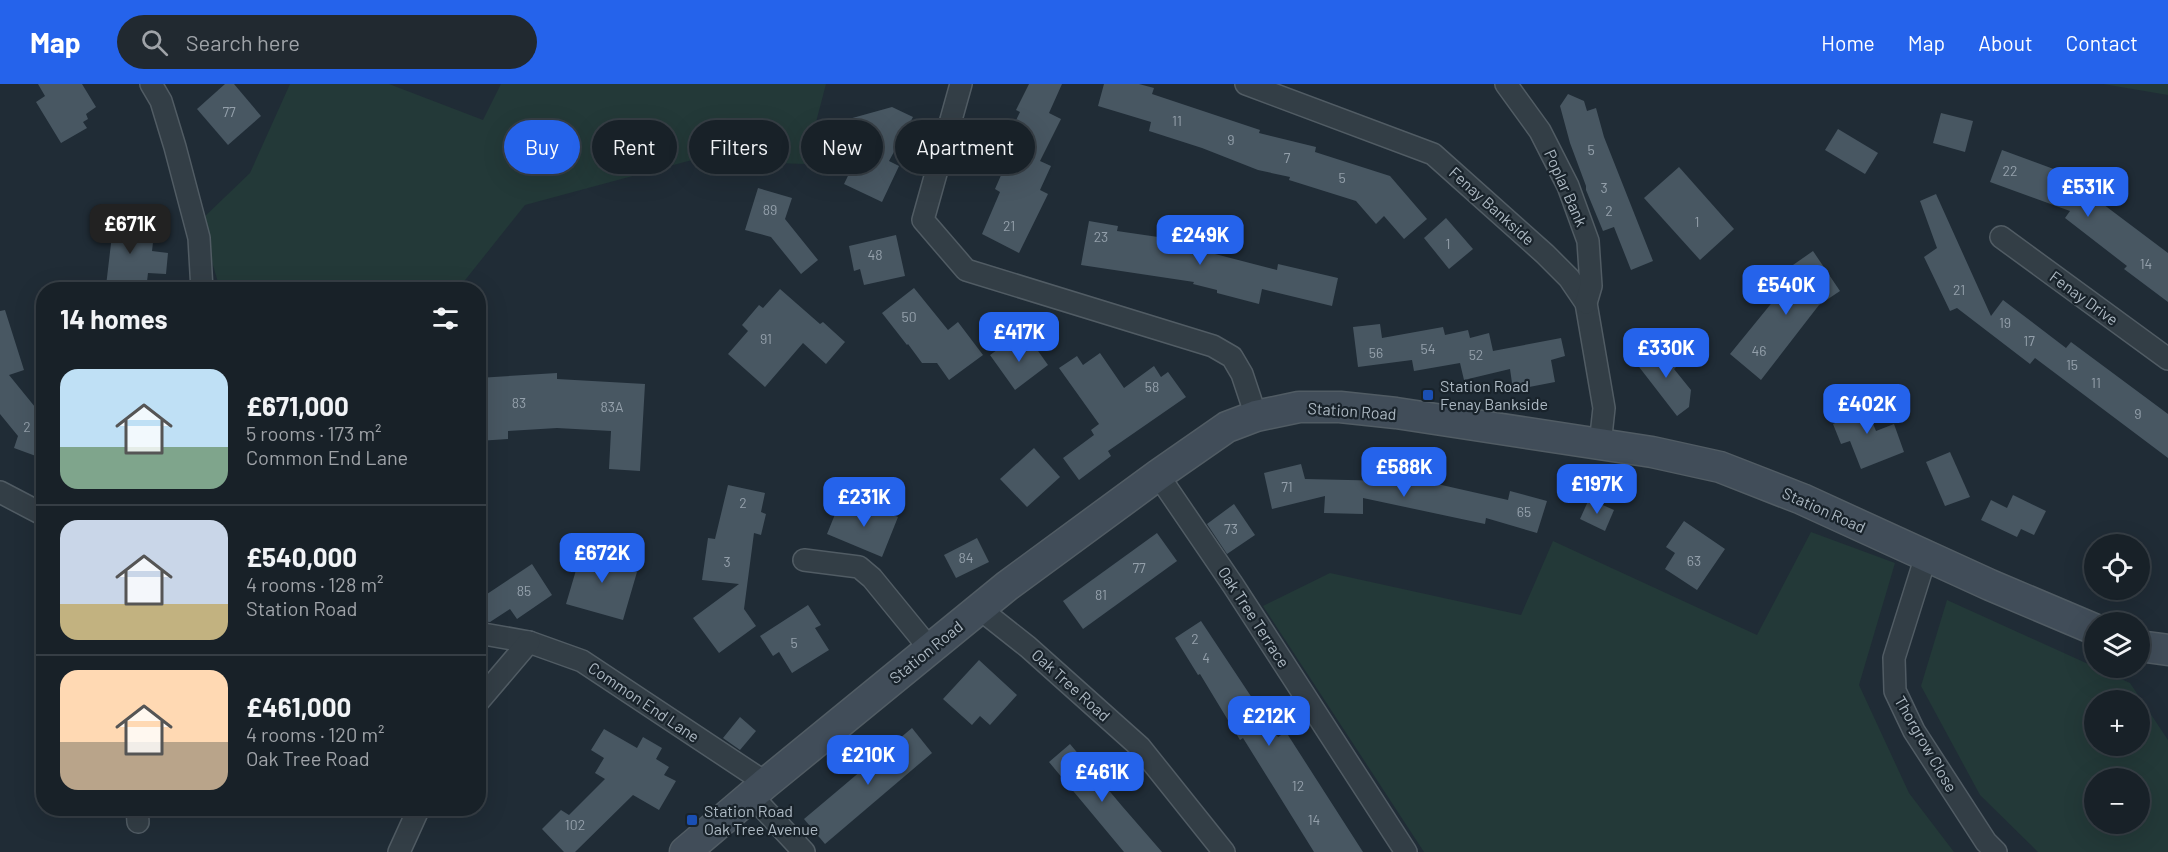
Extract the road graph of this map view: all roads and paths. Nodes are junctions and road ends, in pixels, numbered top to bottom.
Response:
1 (151, 84) edge
2 (961, 84) edge
3 (1246, 84) edge
4 (1506, 84) edge
5 (2001, 237) dead end
6 (202, 282) edge
7 (1586, 303) junction
8 (2168, 359) edge
9 (1256, 416) junction
10 (1600, 445) junction
11 (1158, 475) junction
12 (0, 492) edge
13 (36, 511) edge
14 (1926, 556) junction
15 (804, 560) dead end
16 (980, 609) junction
17 (2084, 625) edge
18 (486, 634) edge
19 (529, 642) junction
20 (2150, 648) edge
21 (930, 649) junction
22 (2168, 650) edge
23 (486, 693) edge
24 (759, 789) junction
25 (415, 816) edge
26 (399, 852) edge
27 (685, 852) edge
28 (804, 852) edge
29 (1224, 852) edge
30 (1406, 852) edge
31 (1996, 852) edge

1 - 6 street
2 - 9 street
3 - 7 street, Fenay Bankside
4 - 7 street, Poplar Bank
5 - 8 street, Fenay Drive
7 - 10 street, Fenay Bankside
9 - 10 street, Station Road
9 - 11 street, Station Road
10 - 14 street, Station Road
11 - 16 street, Station Road
11 - 30 street, Oak Tree Terrace
12 - 13 street
14 - 17 street, Station Road
14 - 31 street, Thorgrow Close
15 - 21 street
16 - 21 street, Station Road
16 - 29 street, Oak Tree Road
18 - 19 street, Common End Lane
19 - 23 street
19 - 24 street, Common End Lane
20 - 22 street
21 - 24 street, Station Road
24 - 27 street, Station Road
24 - 28 street, Common End Lane
25 - 26 street

